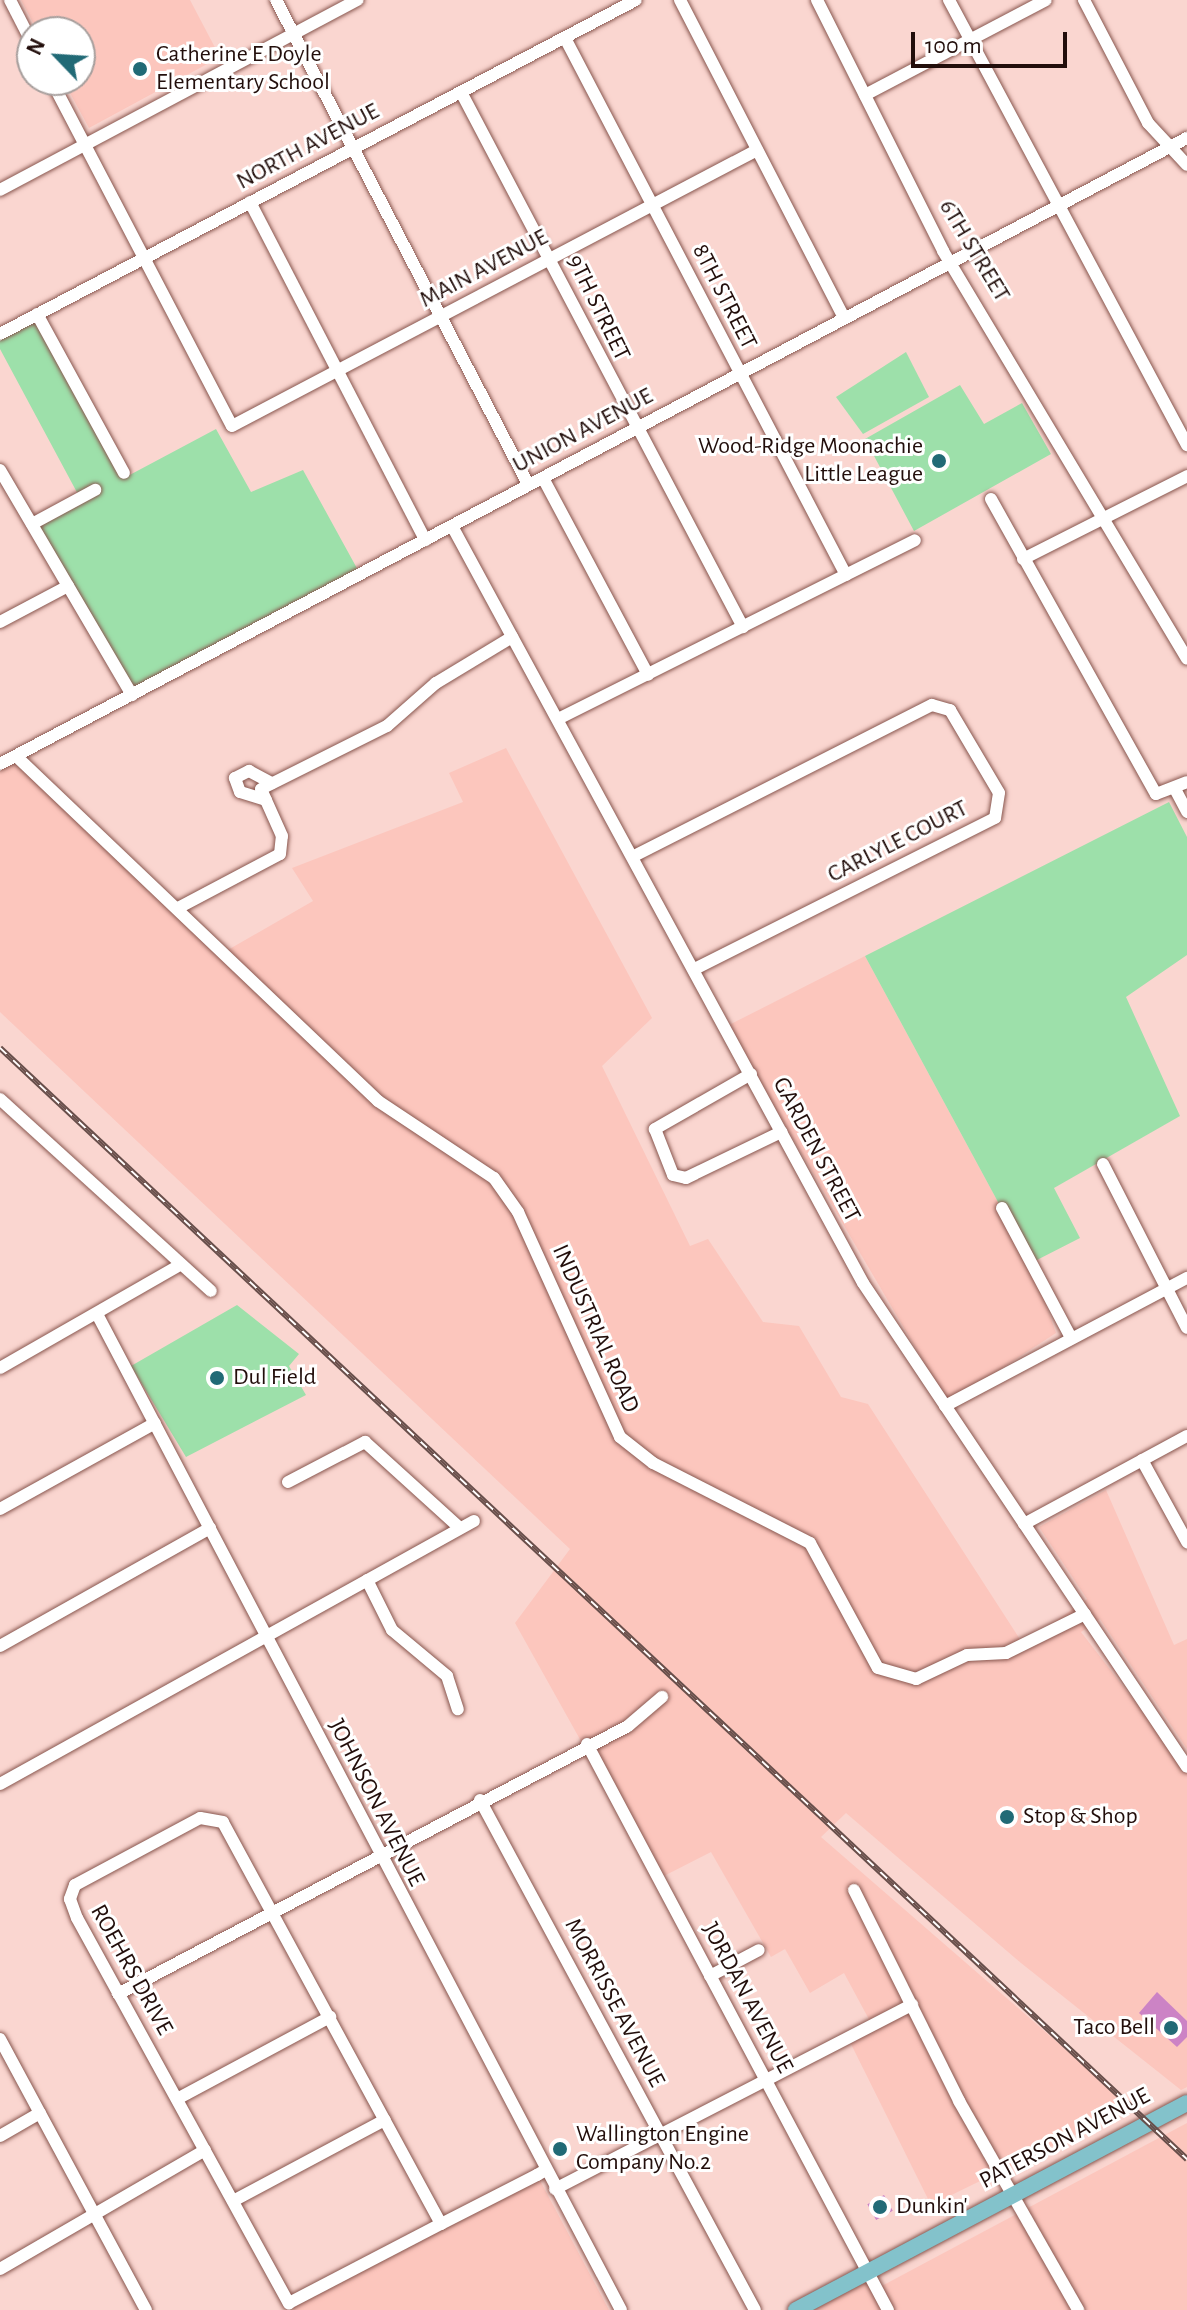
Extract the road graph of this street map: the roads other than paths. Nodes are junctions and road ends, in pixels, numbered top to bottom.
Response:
1 (276, 0) edge
2 (358, 0) edge
3 (636, 0) edge
4 (680, 0) edge
5 (817, 0) edge
6 (949, 0) edge
7 (1046, 0) edge
8 (1084, 0) edge
9 (294, 34) junction
10 (565, 38) junction
11 (971, 40) junction
12 (461, 92) junction
13 (865, 95) junction
14 (59, 96) edge
15 (1187, 138) edge
16 (85, 145) junction
17 (1172, 145) junction
18 (353, 148) junction
19 (757, 150) junction
20 (1187, 165) edge
21 (0, 190) edge
22 (250, 202) junction
23 (653, 205) junction
24 (1059, 208) junction
25 (144, 258) junction
26 (550, 260) junction
27 (952, 262) junction
28 (37, 314) junction
29 (441, 317) junction
30 (844, 318) junction
31 (0, 334) edge
32 (337, 371) junction
33 (739, 375) junction
34 (633, 429) junction
35 (1187, 445) edge
36 (124, 473) dead end
37 (1187, 476) edge
38 (2, 477) edge
39 (543, 478) junction
40 (528, 484) junction
41 (95, 490) dead end
42 (991, 499) dead end
43 (1104, 519) junction
44 (32, 524) junction
45 (452, 526) junction
46 (425, 540) junction
47 (915, 540) dead end
48 (1023, 559) junction
49 (846, 575) junction
50 (68, 586) junction
51 (0, 622) edge
52 (743, 627) junction
53 (512, 637) junction
54 (1187, 659) edge
55 (648, 675) junction
56 (132, 695) junction
57 (558, 719) junction
58 (16, 756) junction
59 (0, 764) edge
60 (272, 783) junction
61 (1181, 785) edge
62 (266, 800) junction
63 (1187, 812) edge
64 (634, 856) junction
65 (178, 908) junction
66 (695, 969) junction
67 (751, 1074) junction
68 (0, 1099) edge
69 (781, 1132) junction
70 (1103, 1164) dead end
71 (1002, 1208) dead end
72 (180, 1265) junction
73 (1187, 1278) edge
74 (1167, 1289) junction
75 (211, 1291) dead end
76 (97, 1314) junction
77 (1187, 1328) edge
78 (1071, 1338) junction
79 (0, 1368) edge
80 (945, 1406) junction
81 (155, 1423) junction
82 (1187, 1436) edge
83 (1142, 1460) junction
84 (288, 1482) dead end
85 (0, 1509) edge
86 (474, 1521) dead end
87 (1024, 1524) junction
88 (210, 1528) junction
89 (460, 1528) junction
90 (1187, 1542) edge
91 (367, 1580) junction
92 (1085, 1614) junction
93 (266, 1635) junction
94 (0, 1646) edge
95 (662, 1697) dead end
96 (458, 1709) dead end
97 (587, 1744) junction
98 (1187, 1767) edge
99 (0, 1784) edge
100 (480, 1800) junction
101 (377, 1855) junction
102 (854, 1890) dead end
103 (274, 1912) junction
104 (759, 1950) dead end
105 (710, 1976) junction
106 (118, 1994) junction
107 (912, 2005) junction
108 (330, 2017) junction
109 (0, 2039) edge
110 (764, 2078) junction
111 (177, 2099) junction
112 (1187, 2103) edge
113 (40, 2113) junction
114 (385, 2120) junction
115 (659, 2134) junction
116 (0, 2136) edge
117 (205, 2150) junction
118 (544, 2171) junction
119 (555, 2189) junction
120 (1014, 2192) junction
121 (233, 2201) junction
122 (96, 2217) junction
123 (441, 2224) junction
124 (0, 2269) edge
125 (868, 2272) junction
126 (146, 2310) edge
127 (621, 2310) edge
128 (755, 2310) edge
129 (796, 2310) edge
130 (888, 2310) edge
131 (1078, 2310) edge

1 - 9 street
2 - 9 street
3 - 10 street, NORTH AVENUE
4 - 19 street
5 - 13 street, 6TH STREET
6 - 11 street
7 - 11 street
8 - 17 street
9 - 16 street
9 - 18 street
10 - 12 street, NORTH AVENUE
10 - 23 street, 8TH STREET
11 - 13 street
11 - 24 street
12 - 18 street, NORTH AVENUE
12 - 26 street, 9TH STREET
13 - 27 street, 6TH STREET
14 - 16 street
15 - 17 street, UNION AVENUE
16 - 21 street
16 - 25 street
17 - 20 street
17 - 24 street, UNION AVENUE
18 - 22 street, NORTH AVENUE
18 - 29 street
19 - 23 street, MAIN AVENUE
19 - 30 street
22 - 25 street, NORTH AVENUE
22 - 32 street
23 - 26 street, MAIN AVENUE
23 - 33 street, 8TH STREET
24 - 27 street, UNION AVENUE
24 - 35 street
25 - 28 street, NORTH AVENUE
25 - 32 street, MAIN AVENUE
26 - 29 street, MAIN AVENUE
26 - 34 street, 9TH STREET
27 - 30 street, UNION AVENUE
27 - 43 street, 6TH STREET
28 - 31 street, NORTH AVENUE
28 - 36 street
29 - 32 street, MAIN AVENUE
29 - 40 street
30 - 33 street, UNION AVENUE
32 - 46 street
33 - 34 street, UNION AVENUE
33 - 49 street, 8TH STREET
34 - 39 street, UNION AVENUE
34 - 52 street, 9TH STREET
37 - 43 street
38 - 44 street
39 - 40 street, UNION AVENUE
39 - 55 street
40 - 45 street, UNION AVENUE
41 - 44 street
42 - 48 street
43 - 48 street
43 - 54 street, 6TH STREET
44 - 50 street
45 - 46 street, UNION AVENUE
45 - 53 street, GARDEN STREET
46 - 56 street, UNION AVENUE
47 - 49 street
48 - 61 street
49 - 52 street
50 - 51 street
50 - 56 street
52 - 55 street
53 - 57 street, GARDEN STREET
53 - 60 street
55 - 57 street
56 - 58 street, UNION AVENUE
57 - 64 street, GARDEN STREET
58 - 59 street, UNION AVENUE
58 - 65 street, INDUSTRIAL ROAD
60 - 62 street
60 - 62 street
61 - 63 street
62 - 65 street
64 - 66 street, GARDEN STREET
64 - 66 street, CARLYLE COURT
65 - 92 street, INDUSTRIAL ROAD
66 - 67 street, GARDEN STREET
67 - 69 street, GARDEN STREET
67 - 69 street
68 - 72 street
69 - 80 street, GARDEN STREET
70 - 74 street
71 - 78 street
72 - 75 street
72 - 76 street
73 - 74 street
74 - 77 street
74 - 78 street
76 - 79 street
76 - 81 street, JOHNSON AVENUE
78 - 80 street
80 - 87 street, GARDEN STREET
81 - 85 street
81 - 88 street, JOHNSON AVENUE
82 - 83 street
83 - 87 street
83 - 90 street
84 - 89 street
86 - 89 street
87 - 92 street, GARDEN STREET
88 - 93 street, JOHNSON AVENUE
88 - 94 street
89 - 91 street
91 - 93 street
91 - 96 street
92 - 98 street, GARDEN STREET
93 - 99 street
93 - 101 street, JOHNSON AVENUE
95 - 97 street
97 - 100 street
97 - 105 street, JORDAN AVENUE
100 - 101 street
100 - 115 street, MORRISSE AVENUE
101 - 103 street
101 - 118 street, JOHNSON AVENUE
102 - 107 street
103 - 106 street
103 - 106 street, ROEHRS DRIVE
103 - 108 street, ROEHRS DRIVE
104 - 105 street
105 - 110 street, JORDAN AVENUE
106 - 111 street, ROEHRS DRIVE
107 - 110 street
107 - 120 street
108 - 111 street
108 - 114 street, ROEHRS DRIVE
109 - 113 street
110 - 115 street
110 - 125 street, JORDAN AVENUE
111 - 117 street, ROEHRS DRIVE
112 - 120 main road, PATERSON AVENUE
113 - 116 street
113 - 122 street
114 - 121 street
114 - 123 street, ROEHRS DRIVE
115 - 119 street
115 - 128 street, MORRISSE AVENUE
117 - 121 street, ROEHRS DRIVE
117 - 122 street
118 - 119 street, JOHNSON AVENUE
118 - 123 street, ROEHRS DRIVE
119 - 127 street, JOHNSON AVENUE
120 - 125 main road, PATERSON AVENUE
120 - 131 street
121 - 123 street, ROEHRS DRIVE
122 - 124 street
122 - 126 street
125 - 129 main road, PATERSON AVENUE
125 - 130 street, JORDAN AVENUE

